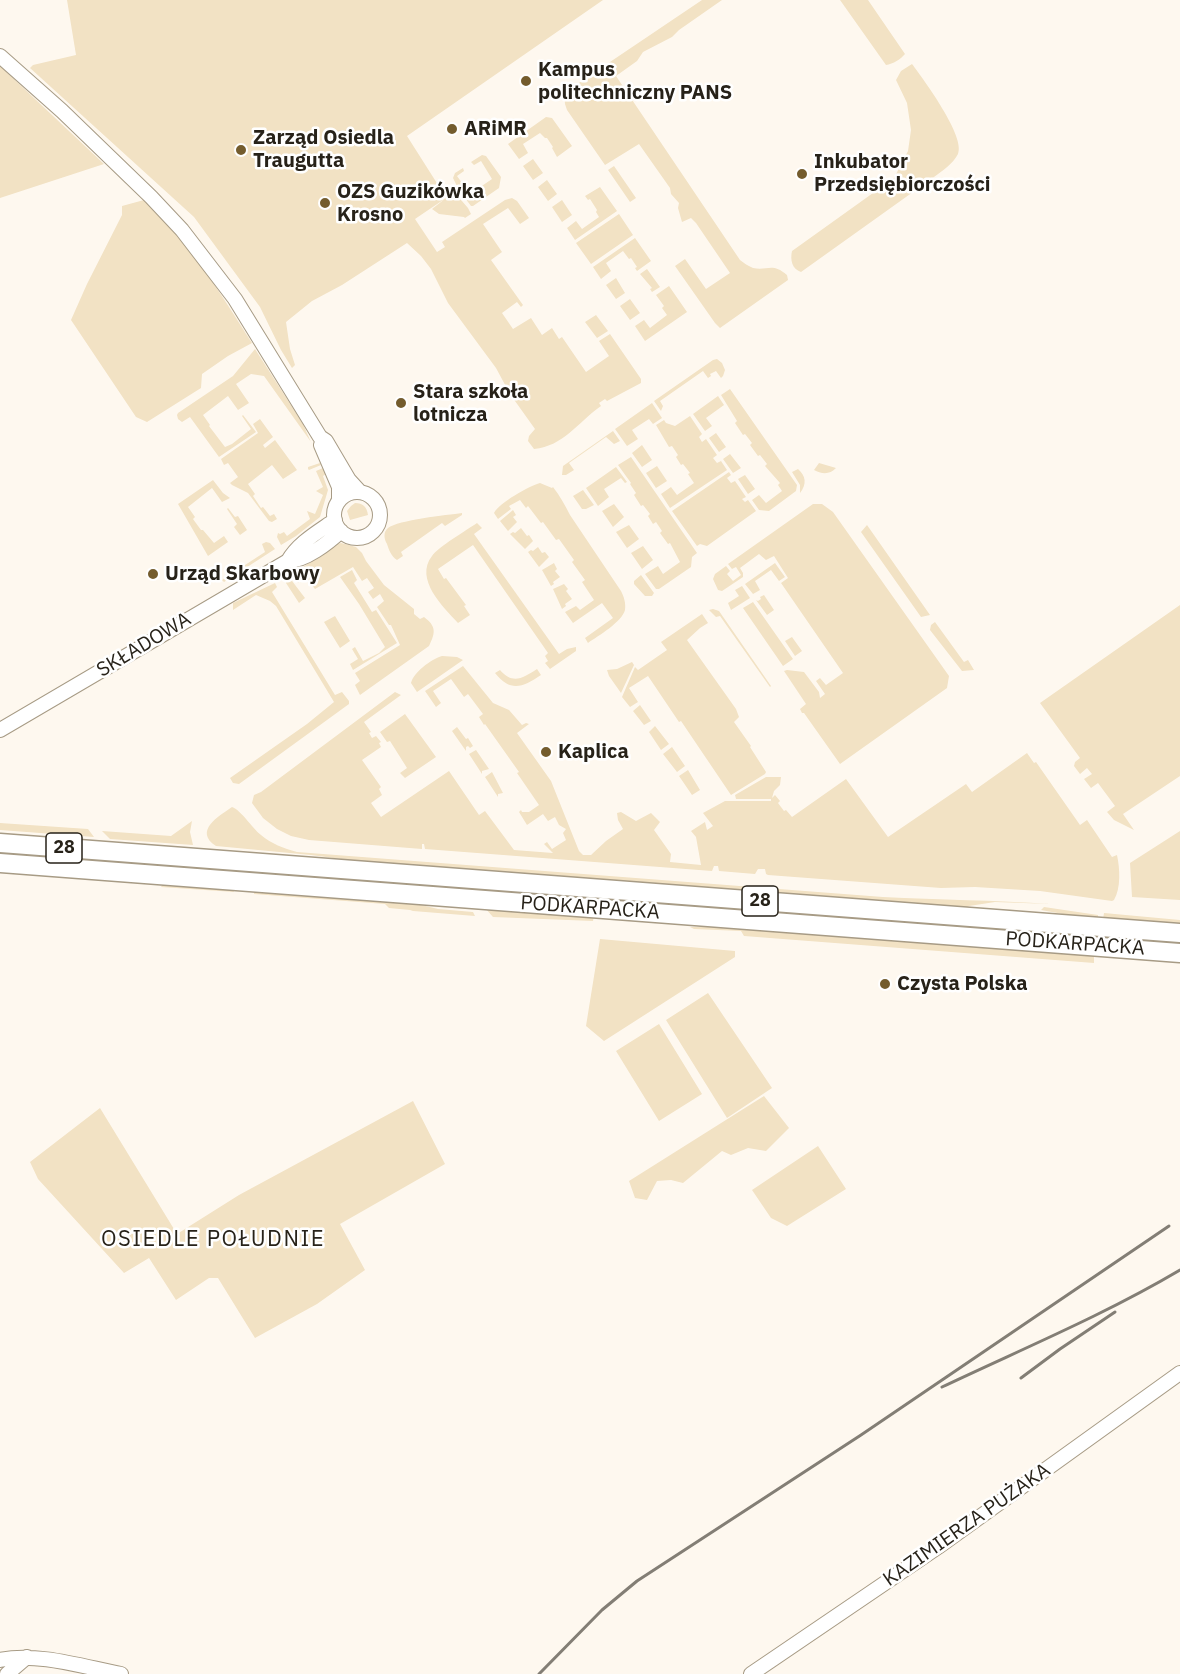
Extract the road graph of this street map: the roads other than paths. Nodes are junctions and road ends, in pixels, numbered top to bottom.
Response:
1 (0, 56) edge
2 (320, 437) junction
3 (360, 492) junction
4 (339, 501) junction
5 (338, 525) junction
6 (0, 730) edge
7 (0, 843) edge
8 (0, 863) edge
9 (1180, 933) edge
10 (1180, 952) edge
11 (1180, 1373) edge
12 (27, 1658) junction
13 (0, 1660) edge
14 (7, 1674) edge
15 (121, 1674) edge
16 (751, 1674) edge

1 - 2 street
2 - 3 street
2 - 4 street
3 - 4 street
3 - 5 street
4 - 5 street
5 - 6 street, SKŁADOWA
7 - 9 main road, PODKARPACKA / 28
8 - 10 main road, PODKARPACKA / 28
11 - 16 street, KAZIMIERZA PUŻAKA
12 - 13 street
12 - 14 street
12 - 15 street

